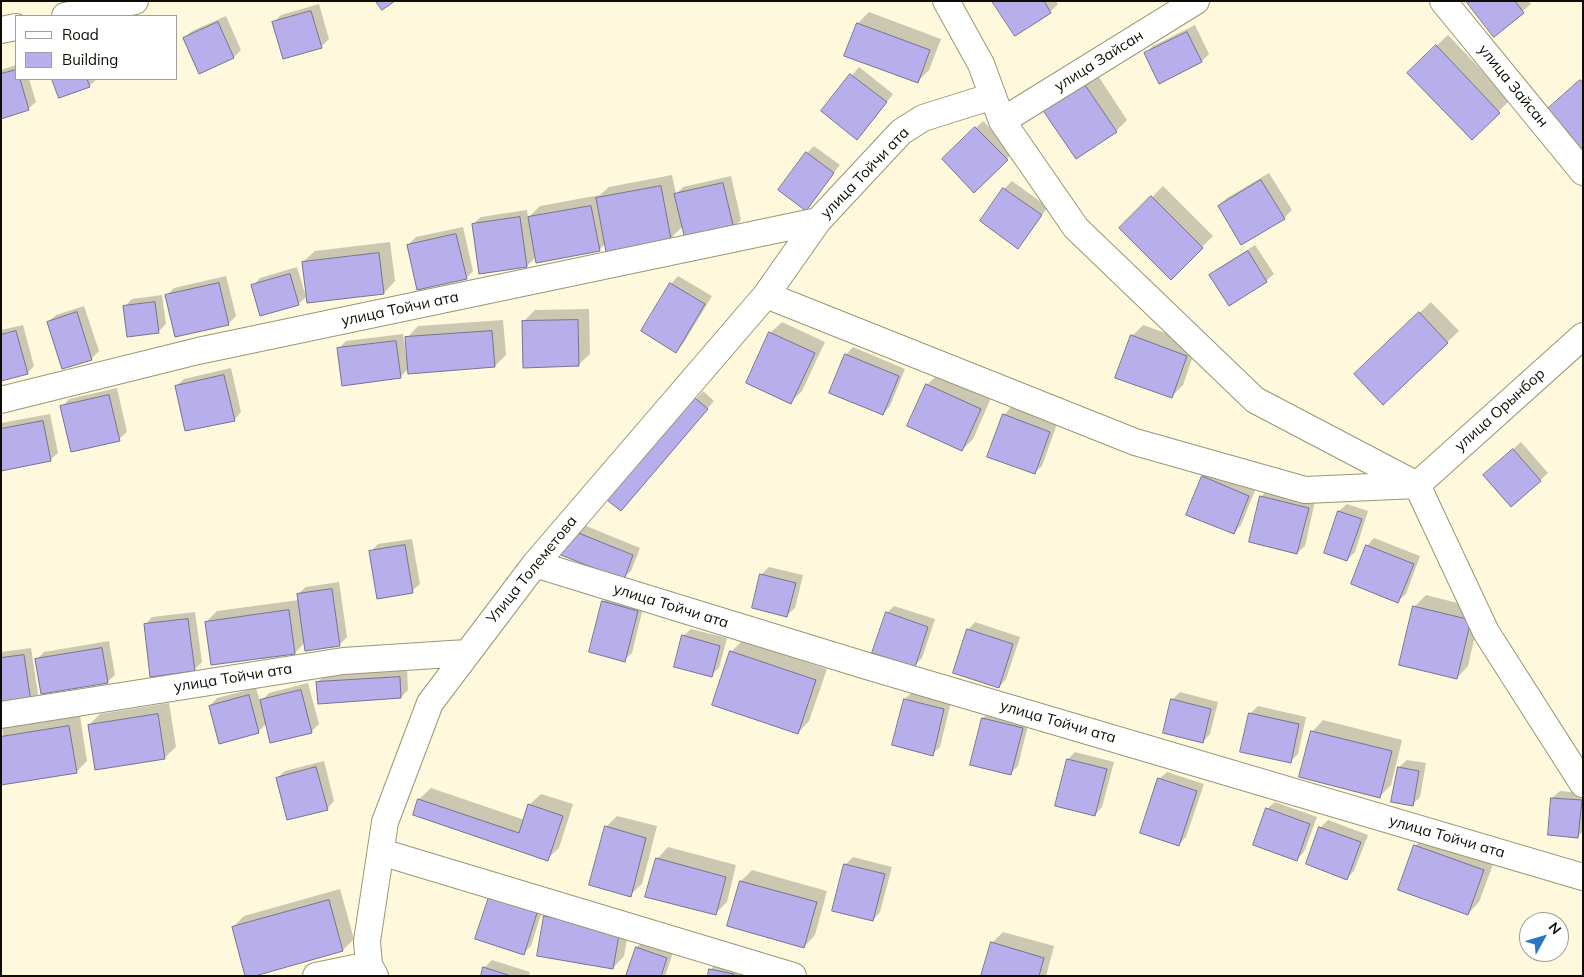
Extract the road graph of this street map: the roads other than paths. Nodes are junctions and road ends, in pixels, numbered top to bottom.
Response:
1 (135, 1) edge
2 (946, 1) edge
3 (1196, 1) edge
4 (1443, 1) edge
5 (70, 15) edge
6 (15, 27) edge
7 (1, 30) edge
8 (993, 96) junction
9 (1002, 122) junction
10 (1583, 172) edge
11 (818, 221) junction
12 (766, 295) junction
13 (1583, 336) edge
14 (1, 400) edge
15 (1417, 485) junction
16 (535, 564) junction
17 (466, 653) junction
18 (1, 715) edge
19 (1583, 784) edge
20 (381, 852) junction
21 (1583, 877) edge
22 (372, 970) edge
23 (316, 976) edge
24 (793, 976) edge

1 - 5 street
2 - 8 street
3 - 9 street, улица Зайсан
4 - 10 street, улица Зайсан
6 - 7 street
8 - 9 street
8 - 11 street, улица Тойчи ата
9 - 15 street
11 - 12 street, Улица Толеметова
11 - 14 street, улица Тойчи ата
12 - 15 street
12 - 16 street, Улица Толеметова
13 - 15 street, улица Орынбор
15 - 19 street
16 - 17 street, Улица Толеметова
16 - 21 street, улица Тойчи ата
17 - 18 street, улица Тойчи ата
17 - 20 street, Улица Толеметова
20 - 22 street, Улица Толеметова
20 - 24 street
22 - 23 street

